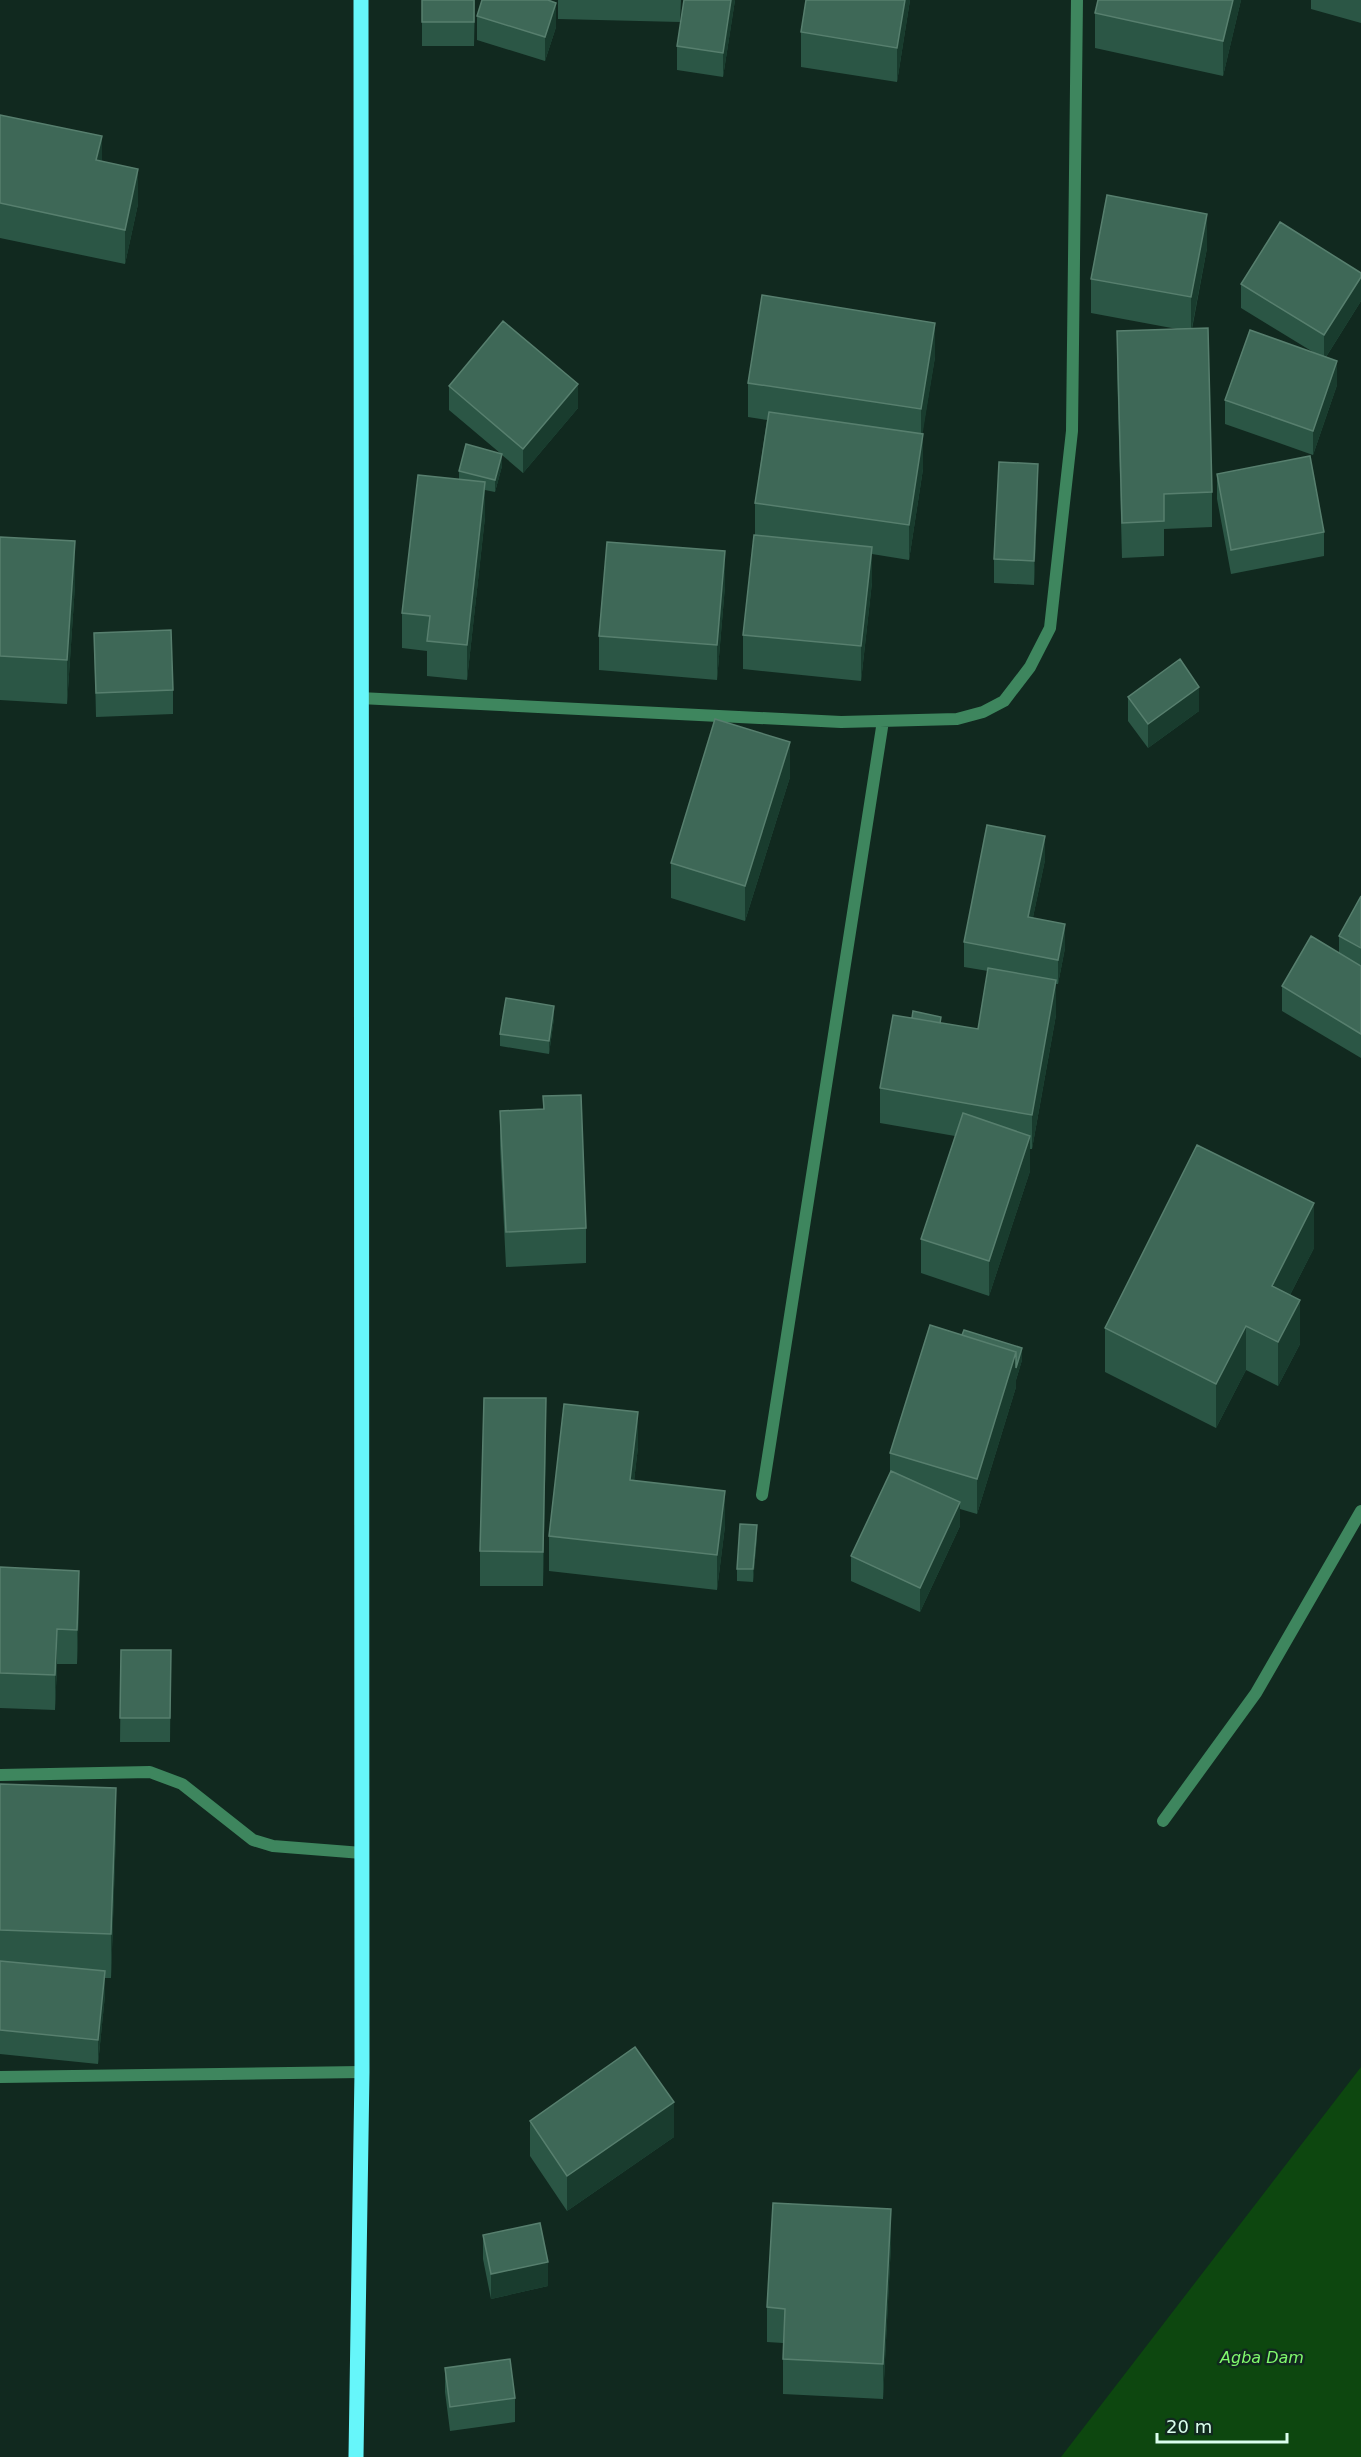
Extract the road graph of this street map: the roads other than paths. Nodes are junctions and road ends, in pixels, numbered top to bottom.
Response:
1 (361, 0) edge
2 (1077, 0) edge
3 (360, 698) junction
4 (883, 721) junction
5 (762, 1495) dead end
6 (1361, 1511) edge
7 (0, 1775) edge
8 (1163, 1821) dead end
9 (362, 1853) junction
10 (362, 2072) junction
11 (0, 2077) edge
12 (357, 2457) edge

1 - 3 main road
2 - 4 street
3 - 4 street
3 - 9 main road
4 - 5 street
6 - 8 street
7 - 9 street
9 - 10 main road
10 - 11 street
10 - 12 main road

